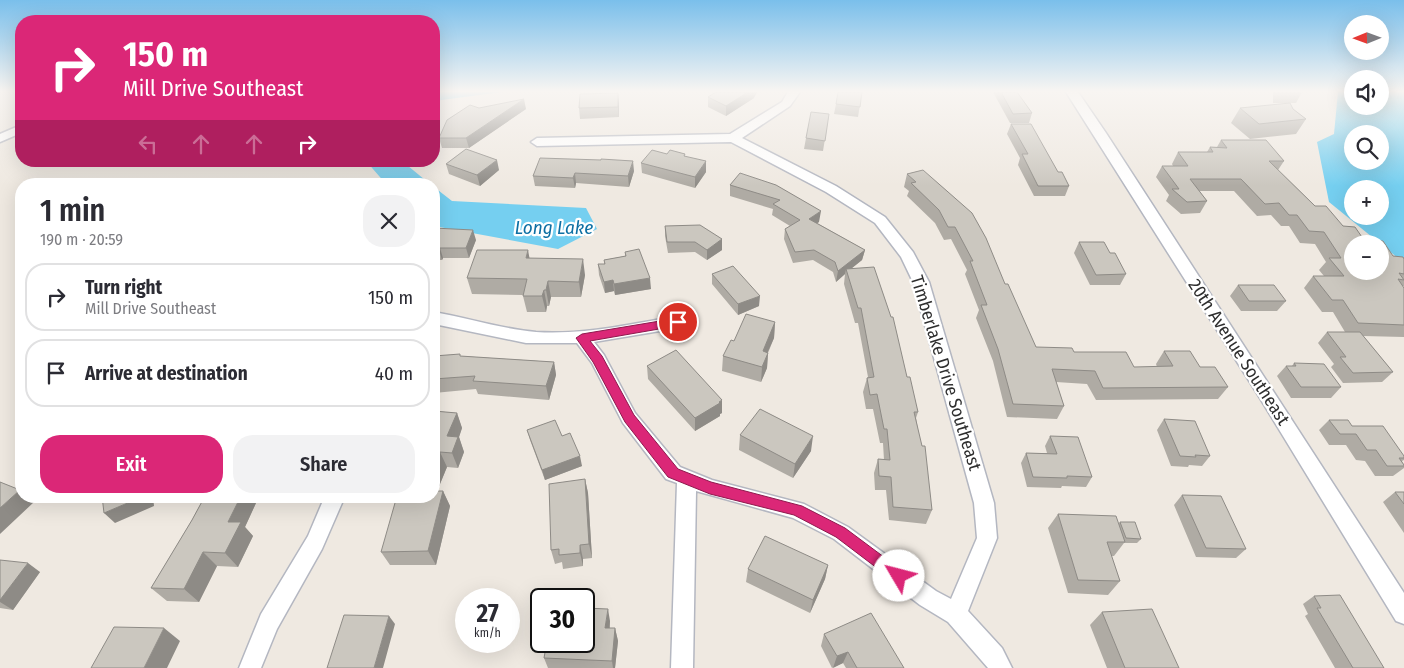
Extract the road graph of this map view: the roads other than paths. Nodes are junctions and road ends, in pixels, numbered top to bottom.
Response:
1 (756, 123) edge
2 (1094, 123) edge
3 (15, 132) edge
4 (0, 138) edge
5 (733, 138) junction
6 (537, 142) dead end
7 (440, 319) edge
8 (678, 322) dead end
9 (582, 338) junction
10 (687, 479) junction
11 (332, 503) edge
12 (1404, 613) edge
13 (956, 614) junction
14 (250, 668) edge
15 (682, 668) edge
16 (1001, 668) edge

1 - 5 street
2 - 12 street, 20th Avenue Southeast
3 - 4 street
5 - 6 street
5 - 13 street, Timberlake Drive Southeast
7 - 9 street
8 - 9 street
9 - 10 street
10 - 13 street
10 - 15 street
11 - 14 street
13 - 16 street

